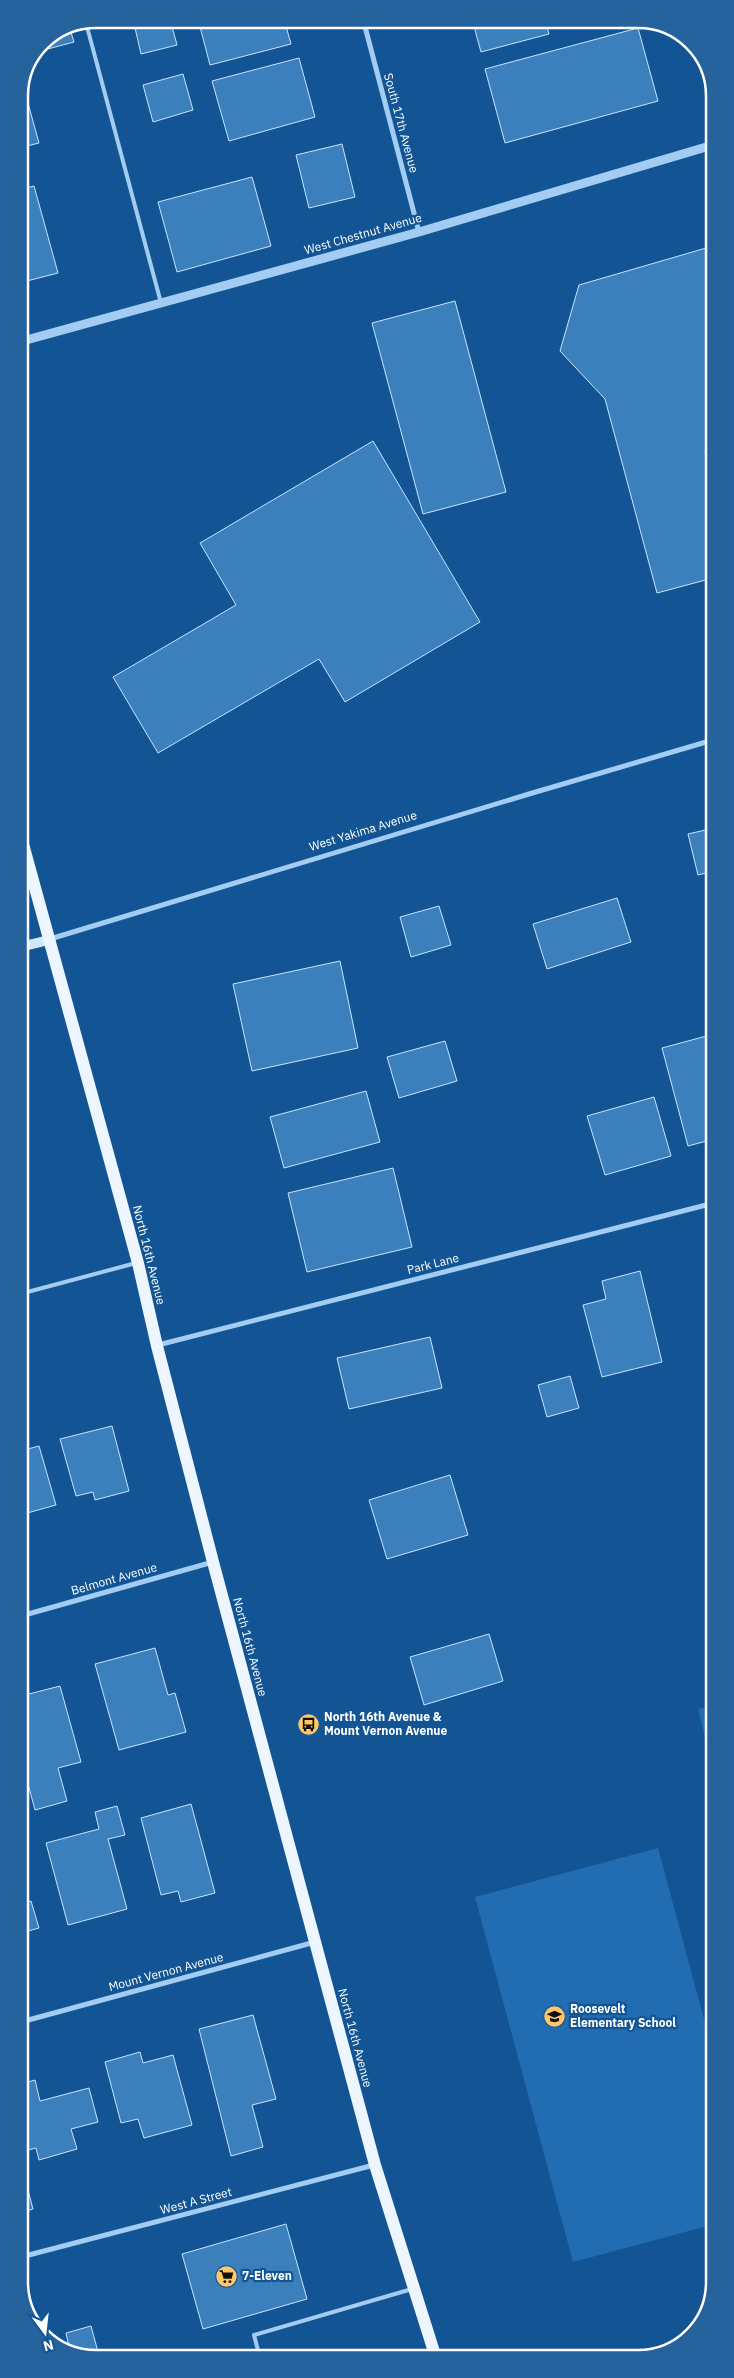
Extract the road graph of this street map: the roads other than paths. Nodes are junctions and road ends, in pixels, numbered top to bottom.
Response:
1 (365, 28) edge
2 (87, 29) edge
3 (706, 147) edge
4 (419, 232) junction
5 (161, 303) junction
6 (28, 340) edge
7 (706, 742) edge
8 (28, 863) edge
9 (49, 940) junction
10 (28, 945) edge
11 (706, 1205) edge
12 (138, 1263) junction
13 (28, 1292) edge
14 (157, 1346) junction
15 (213, 1562) junction
16 (28, 1614) edge
17 (316, 1942) junction
18 (28, 2020) edge
19 (375, 2165) junction
20 (28, 2255) edge
21 (414, 2289) junction
22 (258, 2350) edge
23 (433, 2350) edge

1 - 4 street, South 17th Avenue
2 - 5 lane
3 - 4 street, West Chestnut Avenue
4 - 5 street, West Chestnut Avenue
5 - 6 street, West Chestnut Avenue
7 - 9 street, West Yakima Avenue
8 - 9 main road, North 16th Avenue
9 - 10 main road, West Yakima Avenue
9 - 12 main road, North 16th Avenue
11 - 14 street, Park Lane
12 - 13 lane
12 - 14 main road, North 16th Avenue
14 - 15 main road, North 16th Avenue
15 - 16 street, Belmont Avenue
15 - 17 main road, North 16th Avenue
17 - 18 street, Mount Vernon Avenue
17 - 19 main road, North 16th Avenue
19 - 20 street, West A Street
19 - 21 main road, North 16th Avenue
21 - 22 lane
21 - 23 main road, North 16th Avenue

